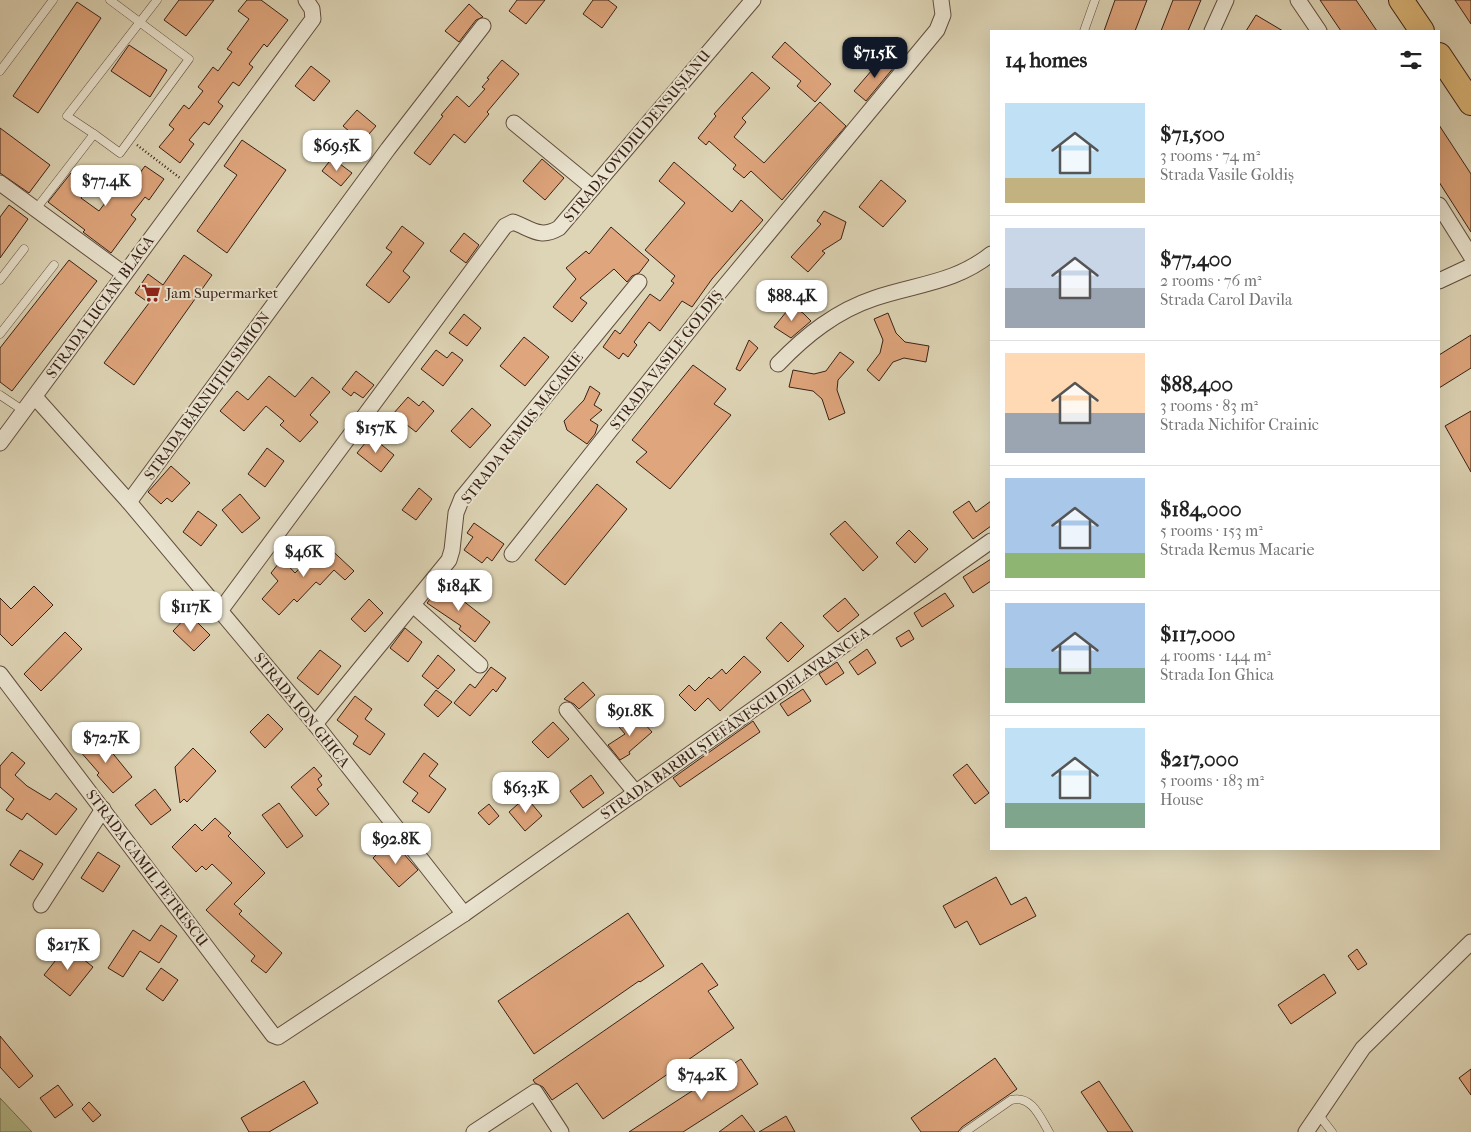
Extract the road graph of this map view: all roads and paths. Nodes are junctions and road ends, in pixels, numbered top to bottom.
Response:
1 (53, 0) edge
2 (110, 0) edge
3 (157, 0) edge
4 (306, 0) edge
5 (753, 0) edge
6 (941, 0) edge
7 (1095, 0) edge
8 (1226, 0) edge
9 (1298, 0) edge
10 (1401, 0) edge
11 (140, 22) junction
12 (483, 26) dead end
13 (1084, 30) edge
14 (1212, 30) edge
15 (1318, 30) edge
16 (1421, 30) edge
17 (1440, 56) edge
18 (0, 71) edge
19 (1471, 103) edge
20 (514, 123) dead end
21 (94, 134) junction
22 (130, 139) junction
23 (0, 183) edge
24 (190, 185) junction
25 (593, 188) junction
26 (1440, 207) edge
27 (36, 209) junction
28 (24, 249) dead end
29 (990, 255) edge
30 (1471, 256) edge
31 (54, 265) dead end
32 (1471, 266) edge
33 (124, 274) junction
34 (0, 280) edge
35 (1440, 281) edge
36 (639, 282) dead end
37 (0, 334) edge
38 (778, 364) dead end
39 (0, 395) edge
40 (35, 397) junction
41 (24, 411) junction
42 (0, 443) edge
43 (128, 502) junction
44 (990, 542) edge
45 (512, 554) dead end
46 (413, 605) junction
47 (220, 611) junction
48 (480, 665) dead end
49 (0, 674) edge
50 (567, 710) dead end
51 (315, 724) junction
52 (636, 793) junction
53 (103, 809) junction
54 (41, 905) dead end
55 (464, 914) junction
56 (1471, 942) edge
57 (278, 1037) joint
58 (1318, 1114) junction
59 (474, 1132) edge
60 (561, 1132) edge
61 (965, 1132) edge
62 (1049, 1132) edge
63 (1306, 1132) edge
64 (1332, 1132) edge

1 - 18 lane
2 - 11 lane
3 - 11 lane
4 - 24 street, STRADA LUCIAN BLAGA
5 - 25 street, STRADA OVIDIU DENSUȘIANU
6 - 45 street, STRADA VASILE GOLDIȘ
7 - 13 lane
8 - 14 street
9 - 15 street
10 - 16 main road
11 - 21 lane
11 - 22 lane
12 - 43 street, STRADA BĂRNUȚIU SIMION
17 - 19 main road
20 - 25 street
21 - 22 lane
21 - 27 lane
22 - 24 path
23 - 27 street
24 - 33 street, STRADA LUCIAN BLAGA
25 - 47 street, STRADA OVIDIU DENSUȘIANU
26 - 30 street
27 - 33 street
28 - 34 lane
29 - 38 street
31 - 37 lane
32 - 35 street
33 - 40 street, STRADA LUCIAN BLAGA
36 - 46 street, STRADA REMUS MACARIE
39 - 41 lane
40 - 41 street, STRADA LUCIAN BLAGA
40 - 43 street, STRADA ION GHICA
41 - 42 street, STRADA LUCIAN BLAGA
43 - 47 street, STRADA ION GHICA
44 - 52 street, STRADA BARBU ȘTEFĂNESCU DELAVRANCEA
46 - 48 street
46 - 51 street, STRADA REMUS MACARIE
47 - 51 street, STRADA ION GHICA
49 - 53 street, STRADA CAMIL PETRESCU
50 - 52 street
51 - 55 street, STRADA ION GHICA
52 - 55 street, STRADA BARBU ȘTEFĂNESCU DELAVRANCEA
53 - 54 street
53 - 57 street, STRADA CAMIL PETRESCU
55 - 57 street, STRADA BARBU ȘTEFĂNESCU DELAVRANCEA
56 - 58 street
58 - 63 street
58 - 64 lane
59 - 60 street
61 - 62 lane

